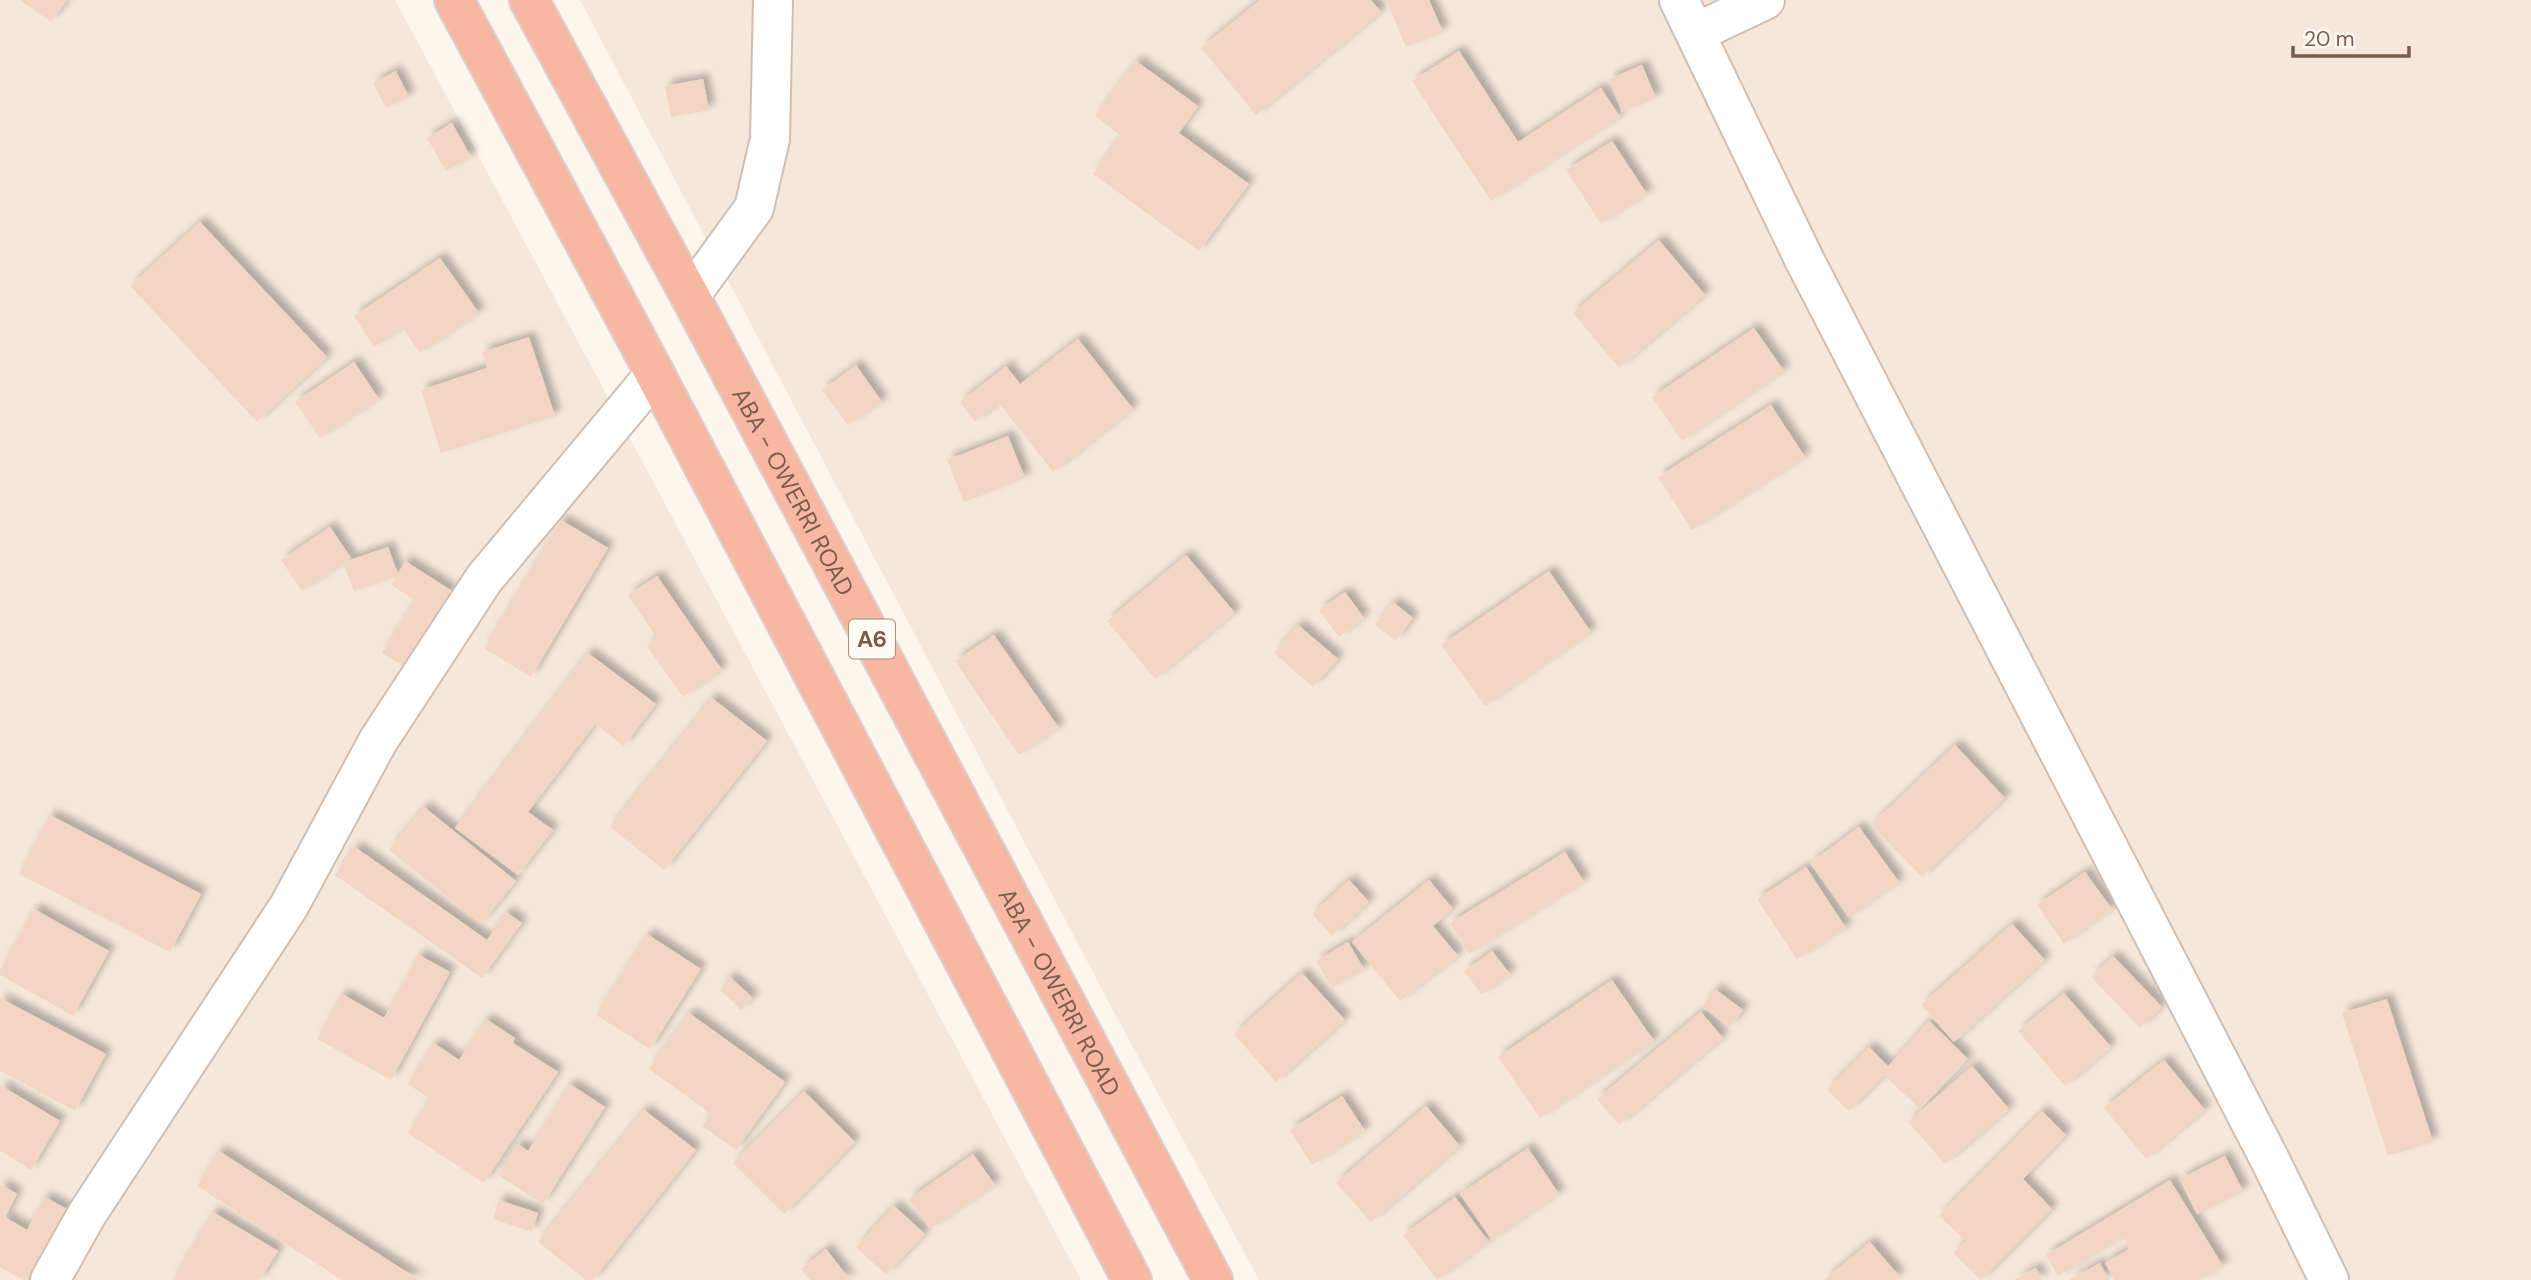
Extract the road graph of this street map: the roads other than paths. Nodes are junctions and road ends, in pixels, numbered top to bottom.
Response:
1 (454, 0) edge
2 (529, 0) edge
3 (773, 0) edge
4 (1765, 0) edge
5 (1687, 17) edge
6 (690, 296) junction
7 (655, 374) junction
8 (50, 1280) edge
9 (1132, 1280) edge
10 (1213, 1280) edge
11 (2329, 1280) edge

1 - 7 highway
2 - 6 highway, ABA - OWERRI ROAD / A6
3 - 6 street
4 - 5 street
5 - 11 street
6 - 10 highway, ABA - OWERRI ROAD / A6
7 - 8 street
7 - 9 highway

